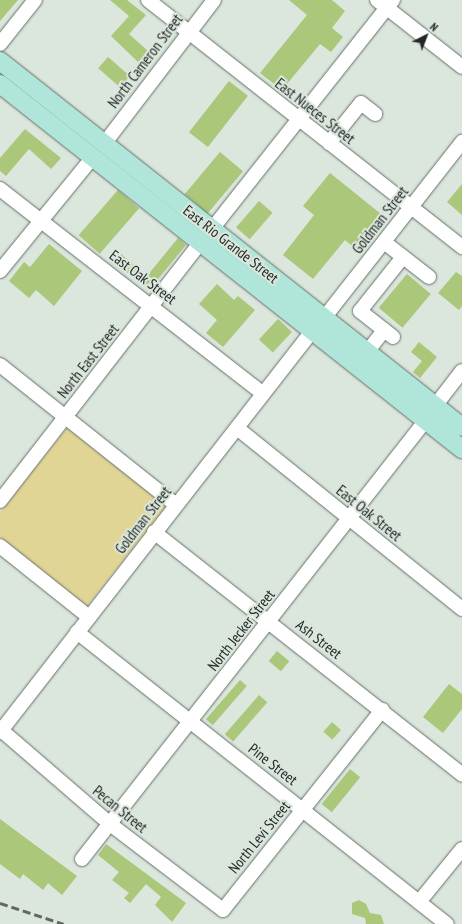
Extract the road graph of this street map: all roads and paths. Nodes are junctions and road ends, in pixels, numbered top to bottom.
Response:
1 (35, 0) edge
2 (148, 0) edge
3 (214, 0) edge
4 (386, 3) edge
5 (189, 32) junction
6 (0, 44) edge
7 (0, 61) edge
8 (462, 67) edge
9 (0, 84) edge
10 (375, 114) dead end
11 (300, 120) junction
12 (462, 142) edge
13 (329, 143) junction
14 (98, 150) junction
15 (0, 189) edge
16 (411, 208) junction
17 (41, 221) junction
18 (207, 236) junction
19 (384, 242) junction
20 (462, 247) edge
21 (403, 257) junction
22 (0, 271) edge
23 (429, 278) dead end
24 (153, 306) junction
25 (319, 324) junction
26 (361, 347) junction
27 (0, 365) edge
28 (462, 371) edge
29 (263, 394) junction
30 (431, 413) junction
31 (65, 418) junction
32 (462, 427) edge
33 (237, 428) junction
34 (462, 449) edge
35 (0, 501) edge
36 (176, 505) junction
37 (350, 519) junction
38 (154, 532) junction
39 (0, 546) edge
40 (462, 609) edge
41 (89, 617) junction
42 (270, 621) junction
43 (77, 632) junction
44 (382, 710) junction
45 (191, 721) junction
46 (0, 731) edge
47 (462, 774) edge
48 (303, 809) junction
49 (110, 824) junction
50 (462, 849) edge
51 (82, 859) dead end
52 (419, 902) junction
53 (223, 910) joint
54 (447, 924) edge

1 - 6 street
2 - 5 street, East Nueces Street
3 - 5 street, North Cameron Street
4 - 8 street
4 - 11 street, North East Street
5 - 11 street, East Nueces Street
5 - 14 street, North Cameron Street
7 - 14 main road, East Rio Grande Street
9 - 14 main road, East Rio Grande Street
10 - 13 street
11 - 13 street, East Nueces Street
11 - 18 street, North East Street
12 - 16 street, Goldman Street
13 - 16 street, East Nueces Street
14 - 17 street, North Cameron Street
14 - 18 main road, East Rio Grande Street
15 - 17 street, East Oak Street
16 - 19 street, Goldman Street
16 - 20 street, East Nueces Street
17 - 22 street, North Cameron Street
17 - 24 street, East Oak Street
18 - 24 street, North East Street
18 - 25 main road, East Rio Grande Street
18 - 25 main road, East Rio Grande Street
19 - 21 street
19 - 25 street, Goldman Street
21 - 23 street
21 - 26 street
24 - 29 street, East Oak Street
24 - 31 street, North East Street
25 - 26 main road, East Rio Grande Street
25 - 29 street, Goldman Street
25 - 30 main road, East Rio Grande Street
26 - 30 main road, East Rio Grande Street
27 - 31 street
28 - 30 street, North Jecker Street
29 - 33 street, Goldman Street
30 - 32 main road, East Rio Grande Street
30 - 34 main road, East Rio Grande Street
30 - 37 street, North Jecker Street
31 - 35 street, North East Street
31 - 36 street
33 - 36 street, Goldman Street
33 - 37 street, East Oak Street
36 - 38 street, Goldman Street
37 - 40 street, East Oak Street
37 - 42 street, North Jecker Street
38 - 41 street, Goldman Street
38 - 42 street, Ash Street
39 - 41 street
41 - 43 street, Goldman Street
42 - 44 street, Ash Street
42 - 45 street, North Jecker Street
43 - 45 street, Pine Street
43 - 46 street, Goldman Street
44 - 47 street, Ash Street
44 - 48 street, North Levi Street
45 - 48 street, Pine Street
45 - 49 street, North Jecker Street
46 - 49 street, Pecan Street
48 - 52 street, Pine Street
48 - 53 street, North Levi Street
49 - 51 street, North Jecker Street
49 - 53 street, Pecan Street
50 - 52 street
52 - 54 street, Pine Street

